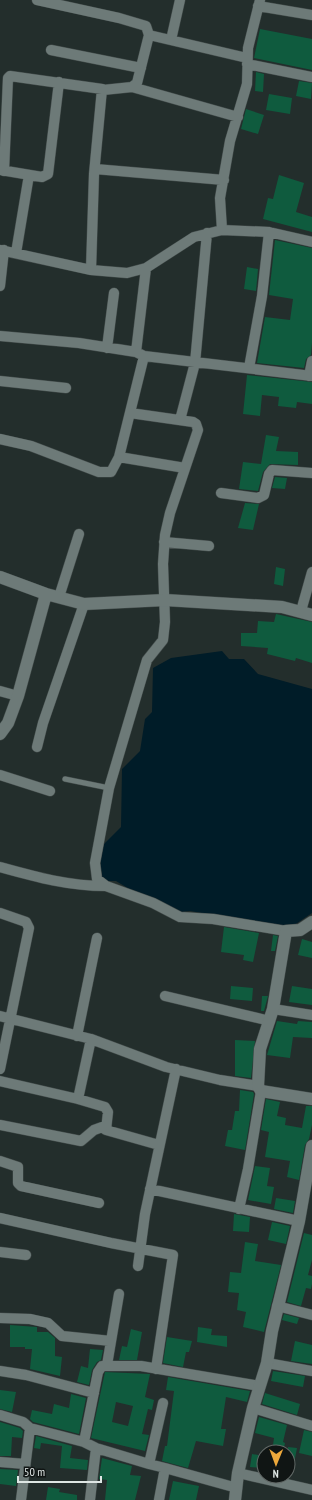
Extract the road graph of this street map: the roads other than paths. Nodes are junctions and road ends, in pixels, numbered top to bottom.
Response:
1 (37, 0) edge
2 (180, 0) edge
3 (259, 3) edge
4 (77, 5) edge
5 (312, 15) edge
6 (148, 35) junction
7 (171, 40) junction
8 (51, 50) dead end
9 (247, 61) junction
10 (141, 68) junction
11 (312, 78) edge
12 (59, 82) junction
13 (132, 87) junction
14 (103, 90) junction
15 (238, 117) junction
16 (95, 169) junction
17 (2, 171) edge
18 (29, 175) junction
19 (224, 180) junction
20 (222, 230) junction
21 (269, 232) junction
22 (207, 233) junction
23 (312, 242) edge
24 (2, 250) edge
25 (16, 253) junction
26 (146, 268) junction
27 (91, 270) junction
28 (0, 286) edge
29 (114, 293) dead end
30 (0, 336) edge
31 (107, 348) junction
32 (140, 354) junction
33 (312, 361) edge
34 (195, 363) junction
35 (249, 368) junction
36 (311, 376) edge
37 (0, 381) edge
38 (66, 388) dead end
39 (130, 412) junction
40 (180, 420) junction
41 (0, 439) edge
42 (119, 457) junction
43 (185, 468) junction
44 (312, 473) edge
45 (222, 492) dead end
46 (78, 534) dead end
47 (164, 542) junction
48 (209, 546) dead end
49 (312, 572) edge
50 (0, 576) edge
51 (46, 594) junction
52 (58, 597) junction
53 (165, 600) junction
54 (84, 604) junction
55 (307, 613) edge
56 (0, 691) edge
57 (18, 696) junction
58 (0, 734) edge
59 (36, 747) dead end
60 (0, 775) edge
61 (65, 779) dead end
62 (109, 788) junction
63 (50, 791) dead end
64 (0, 867) edge
65 (106, 886) junction
66 (0, 913) edge
67 (312, 922) edge
68 (286, 931) junction
69 (97, 938) dead end
70 (165, 996) dead end
71 (271, 1015) junction
72 (312, 1015) edge
73 (5, 1018) edge
74 (77, 1036) junction
75 (91, 1038) junction
76 (0, 1068) edge
77 (176, 1069) junction
78 (0, 1081) edge
79 (259, 1089) junction
80 (78, 1099) junction
81 (312, 1099) edge
82 (0, 1125) edge
83 (105, 1126) junction
84 (159, 1145) junction
85 (312, 1146) edge
86 (0, 1161) edge
87 (150, 1189) junction
88 (99, 1203) dead end
89 (239, 1209) junction
90 (0, 1218) edge
91 (299, 1221) junction
92 (141, 1248) junction
93 (0, 1252) edge
94 (26, 1256) dead end
95 (138, 1266) dead end
96 (119, 1294) dead end
97 (277, 1306) junction
98 (312, 1315) edge
99 (0, 1318) edge
100 (111, 1341) junction
101 (267, 1363) junction
102 (107, 1365) junction
103 (156, 1369) junction
104 (0, 1371) edge
105 (312, 1371) edge
106 (260, 1386) junction
107 (94, 1393) junction
108 (163, 1403) dead end
109 (253, 1408) junction
110 (0, 1415) edge
111 (312, 1426) edge
112 (30, 1428) junction
113 (84, 1442) junction
114 (96, 1448) junction
115 (0, 1462) edge
116 (25, 1464) junction
117 (149, 1464) junction
118 (165, 1468) junction
119 (238, 1472) junction
120 (312, 1490) edge
121 (236, 1494) edge
122 (21, 1500) edge
123 (90, 1500) edge
124 (158, 1500) edge

1 - 4 street
2 - 7 street
3 - 5 street
3 - 9 street
4 - 6 street
6 - 7 street
6 - 10 street
7 - 9 street
8 - 10 street
9 - 11 street
9 - 15 street
10 - 13 street
12 - 14 street
12 - 17 street
12 - 18 street
13 - 14 street
13 - 15 street
14 - 16 street
15 - 19 street
16 - 19 street
16 - 27 street
17 - 18 street
18 - 25 street
19 - 20 street
20 - 21 street
20 - 22 street
21 - 23 street
21 - 35 street
22 - 26 street
22 - 34 street
24 - 25 street
24 - 28 street
25 - 27 street
26 - 27 street
26 - 32 street
29 - 31 street
30 - 31 street
31 - 32 street
32 - 34 street
32 - 39 street
33 - 36 street
34 - 35 street
34 - 40 street
35 - 36 street
37 - 38 street
39 - 40 street
39 - 42 street
40 - 43 street
41 - 42 street
42 - 43 street
43 - 47 street
44 - 45 street
46 - 52 street
47 - 48 street
47 - 53 street
49 - 55 street
50 - 51 street
51 - 52 street
51 - 57 street
52 - 54 street
53 - 54 street
53 - 55 street
53 - 62 street
54 - 59 street
56 - 57 street
57 - 58 street
60 - 63 street
61 - 62 lane
62 - 65 street
64 - 65 street
65 - 68 street
66 - 73 street
67 - 68 street
68 - 71 street
69 - 74 street
70 - 71 street
71 - 72 street
71 - 79 street
73 - 74 street
73 - 76 street
74 - 75 street
75 - 77 street
75 - 80 street
77 - 79 street
77 - 84 street
78 - 80 street
79 - 81 street
79 - 89 street
80 - 83 street
82 - 83 street
83 - 84 street
84 - 87 street
85 - 91 street
86 - 88 street
87 - 89 street
87 - 92 street
89 - 91 street
90 - 92 street
91 - 97 street
92 - 95 street
92 - 103 street
93 - 94 street
96 - 100 street
97 - 98 street
97 - 101 street
99 - 100 street
100 - 102 street
101 - 105 street
101 - 106 street
102 - 103 street
102 - 107 street
103 - 106 street
104 - 107 street
106 - 109 street
107 - 113 street
108 - 117 street
109 - 111 street
109 - 119 street
110 - 112 street
112 - 113 street
112 - 116 street
113 - 114 street
114 - 117 street
114 - 123 street
115 - 116 street
116 - 122 street
117 - 118 street
118 - 121 street
118 - 124 street
119 - 120 street
119 - 121 street

